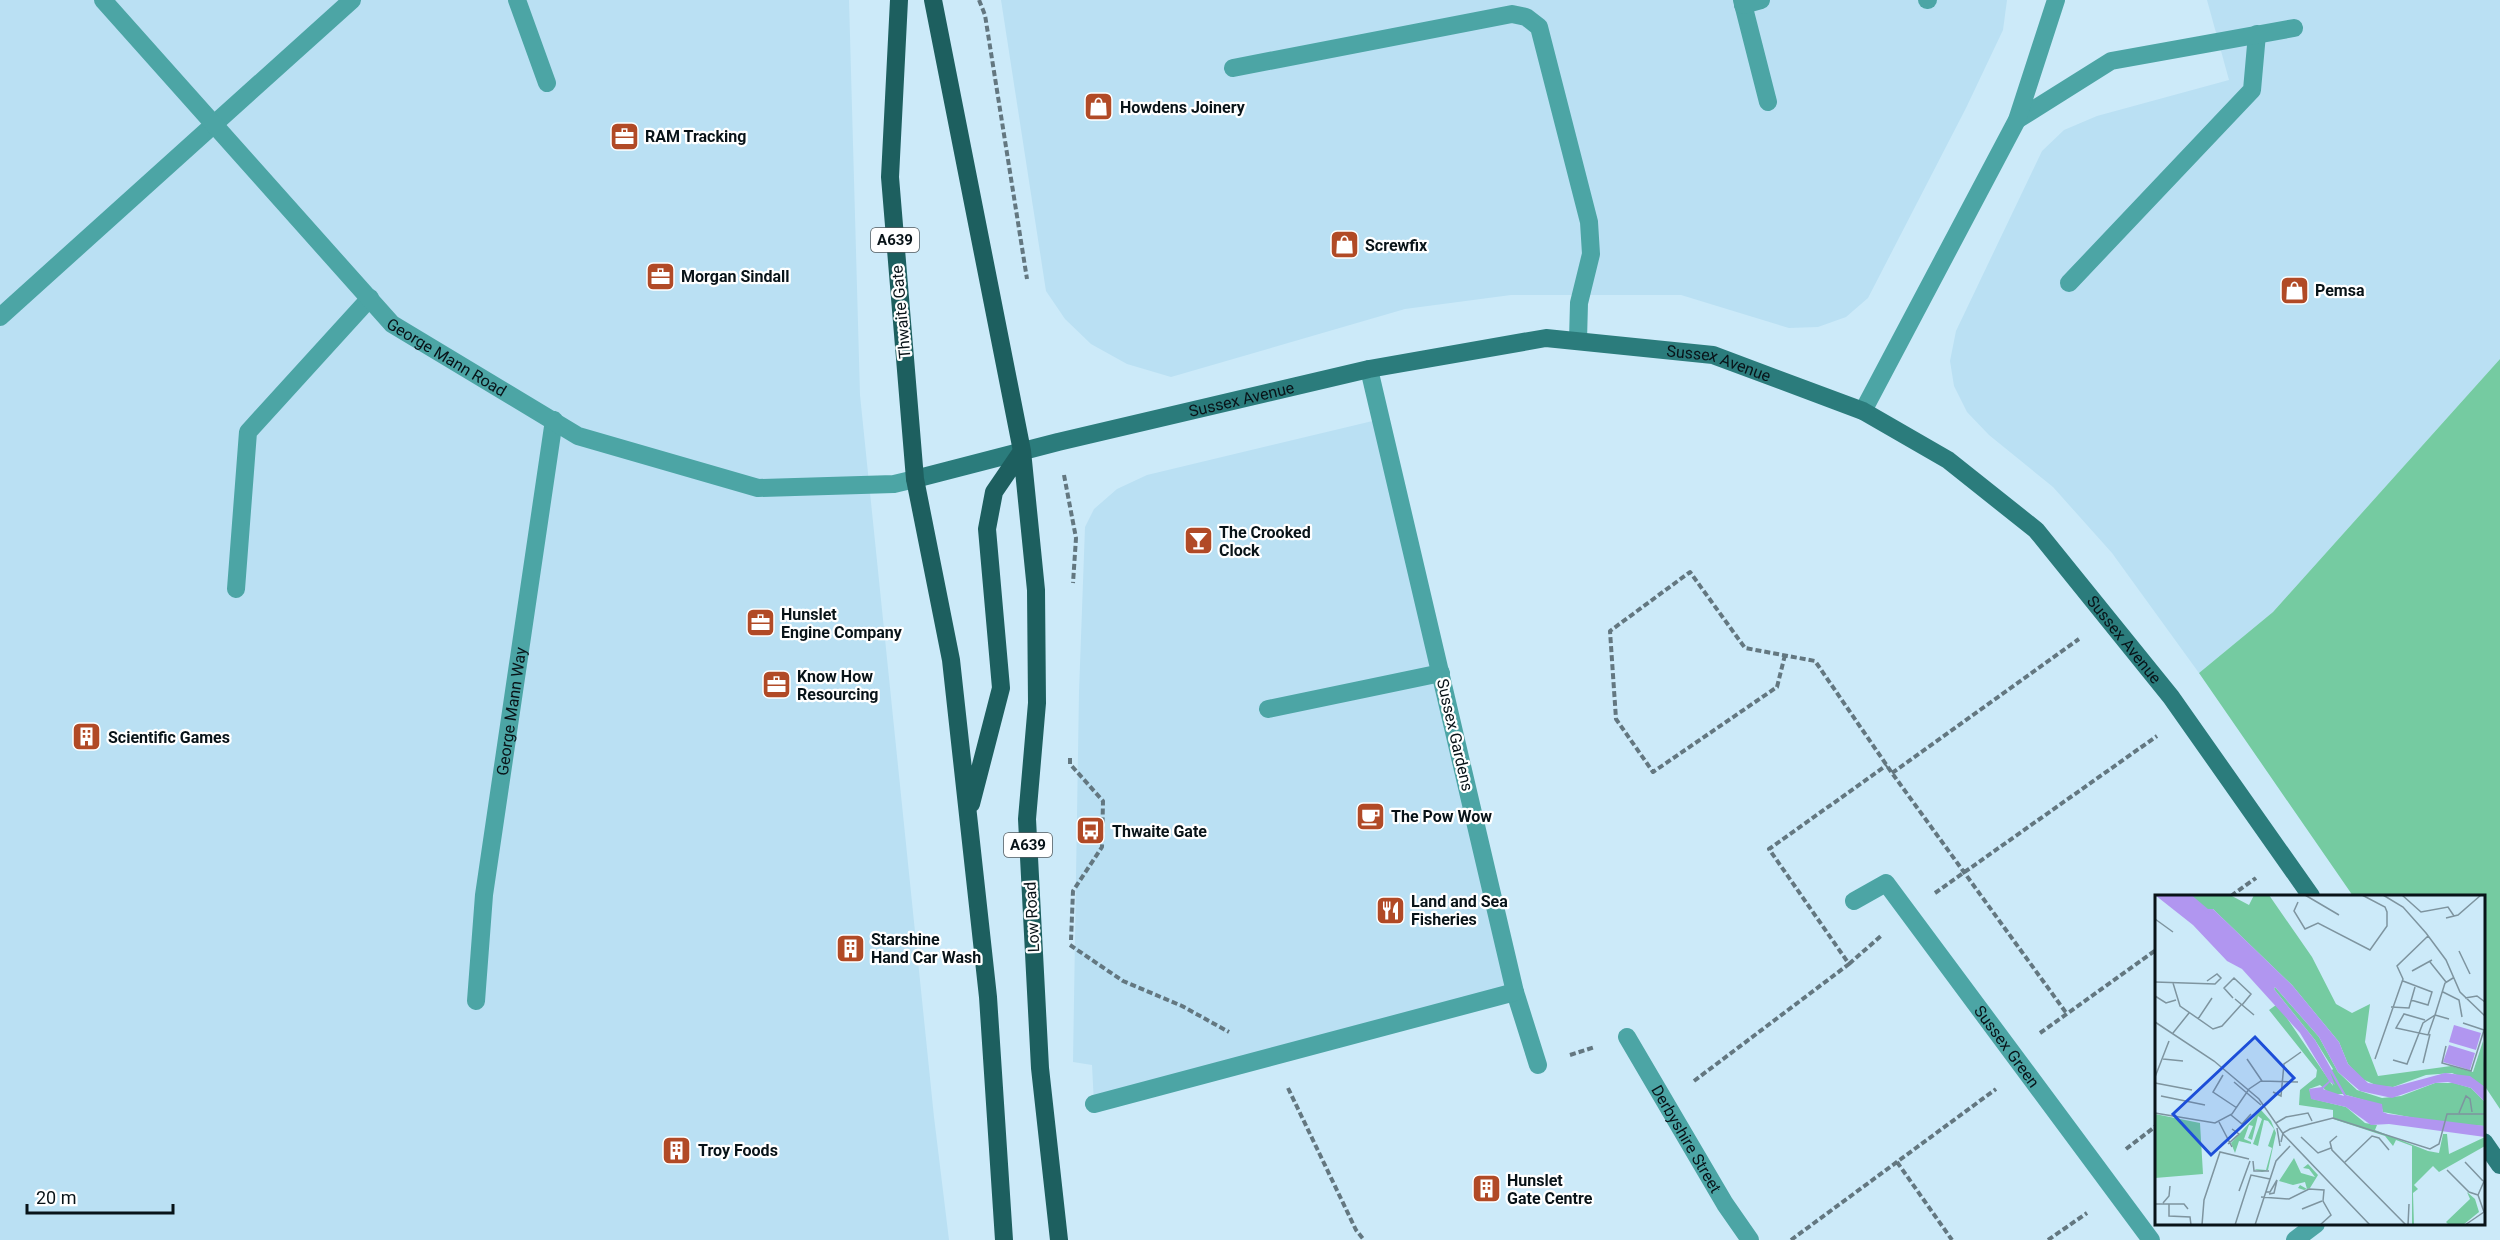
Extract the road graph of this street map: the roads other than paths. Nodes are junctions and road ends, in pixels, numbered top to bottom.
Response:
1 (103, 0) edge
2 (352, 0) edge
3 (517, 0) edge
4 (899, 0) edge
5 (933, 0) edge
6 (1761, 0) edge
7 (2056, 0) edge
8 (1743, 2) edge
9 (2294, 28) dead end
10 (2257, 34) junction
11 (1233, 68) dead end
12 (547, 83) dead end
13 (1768, 102) dead end
14 (2017, 120) junction
15 (214, 123) junction
16 (2069, 283) dead end
17 (369, 298) junction
18 (0, 317) edge
19 (1578, 340) junction
20 (1369, 369) junction
21 (1863, 411) junction
22 (554, 420) junction
23 (1022, 450) junction
24 (915, 479) junction
25 (236, 589) dead end
26 (1441, 673) junction
27 (1268, 709) dead end
28 (968, 814) junction
29 (2310, 895) edge
30 (1854, 901) dead end
31 (1515, 992) junction
32 (476, 1001) dead end
33 (1628, 1037) road end
34 (1538, 1065) road end
35 (1094, 1104) dead end
36 (2485, 1144) edge
37 (2500, 1166) edge
38 (2315, 1225) edge
39 (1004, 1240) edge
40 (1059, 1240) edge
41 (1750, 1240) edge
42 (2151, 1240) edge
43 (2295, 1240) edge

1 - 15 street, George Mann Road
2 - 15 street
3 - 12 street
4 - 24 main road, Thwaite Gate / A639
5 - 23 main road, A639
6 - 8 street
7 - 14 street
8 - 13 street
9 - 10 street
10 - 14 street
10 - 16 street
11 - 19 street
14 - 21 street
15 - 17 street, George Mann Road
15 - 18 street
17 - 22 street, George Mann Road
17 - 25 street
19 - 20 street, Sussex Avenue
19 - 21 street, Sussex Avenue
20 - 23 street, Sussex Avenue
20 - 26 street, Sussex Gardens
21 - 29 street, Sussex Avenue
22 - 24 street, George Mann Road
22 - 32 street, George Mann Way
23 - 24 street, Sussex Avenue
23 - 28 main road, A639
23 - 40 main road, Low Road / A639
24 - 28 main road, A639
26 - 27 street
26 - 31 street, Sussex Gardens
28 - 39 main road, A639
30 - 42 street, Sussex Green
31 - 34 street, Sussex Gardens
31 - 35 street
33 - 41 street, Derbyshire Street
36 - 37 street
38 - 43 street

